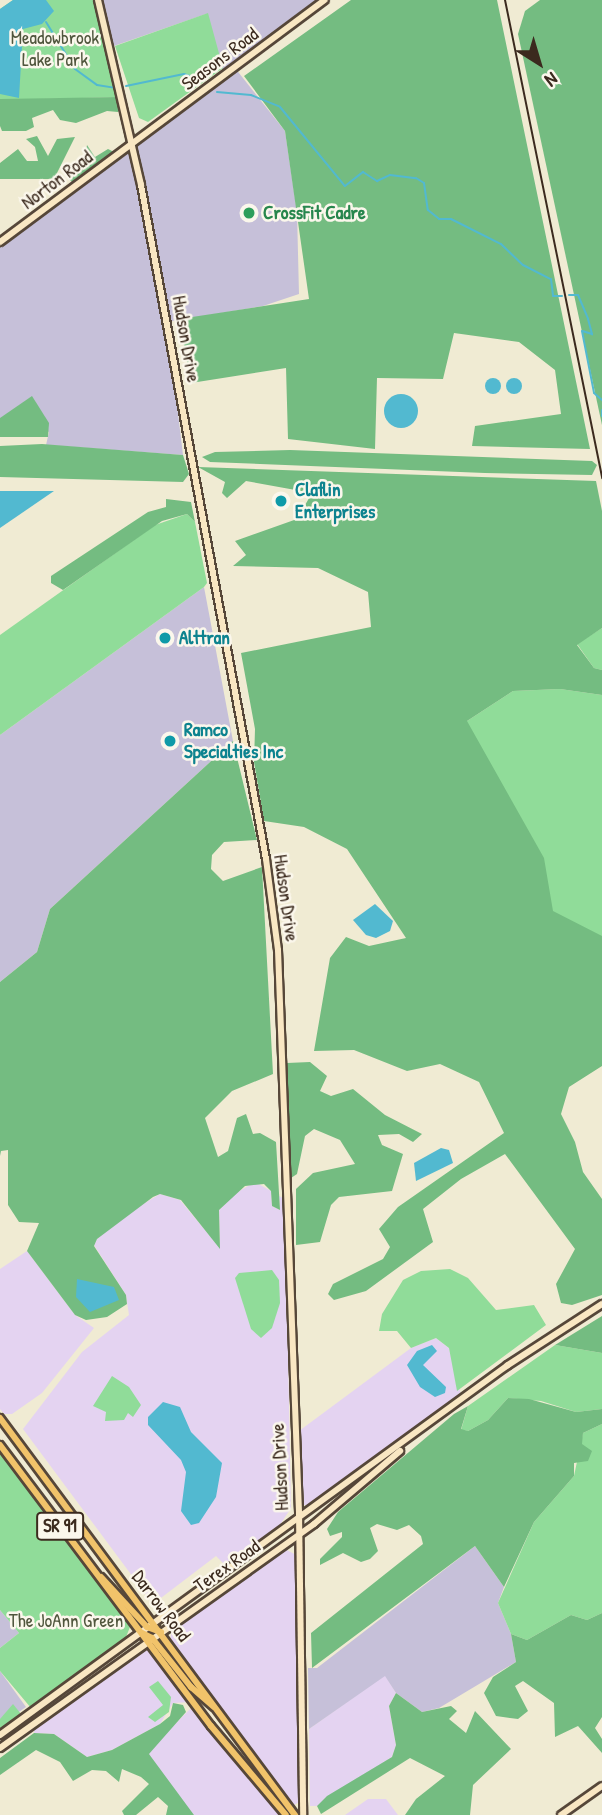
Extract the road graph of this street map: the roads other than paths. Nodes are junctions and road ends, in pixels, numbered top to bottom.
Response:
1 (98, 0) edge
2 (325, 0) edge
3 (132, 141) junction
4 (0, 242) edge
5 (602, 1304) edge
6 (0, 1418) edge
7 (430, 1423) junction
8 (0, 1445) edge
9 (298, 1522) junction
10 (299, 1535) junction
11 (94, 1572) junction
12 (151, 1625) junction
13 (161, 1632) junction
14 (140, 1633) junction
15 (150, 1640) junction
16 (206, 1701) junction
17 (197, 1708) junction
18 (218, 1710) junction
19 (29, 1714) junction
20 (35, 1723) junction
21 (0, 1735) edge
22 (0, 1748) edge
23 (262, 1768) junction
24 (251, 1776) junction
25 (602, 1786) edge
26 (286, 1815) edge
27 (295, 1815) edge
28 (303, 1815) edge
29 (561, 1815) edge

1 - 3 main road, Hudson Drive
2 - 3 main road, Seasons Road
3 - 4 main road, Norton Road
3 - 9 main road, Hudson Drive
5 - 7 main road, Terex Road
6 - 12 main road, Darrow Road / SR 91
7 - 9 main road, Terex Road
7 - 10 main road, Terex Road
8 - 11 main road, Darrow Road / SR 91
9 - 10 main road, Hudson Drive
9 - 12 main road, Terex Road
10 - 13 main road, Terex Road
10 - 28 main road, Hudson Drive
11 - 12 main road
11 - 14 main road, Darrow Road / SR 91
12 - 13 main road, Darrow Road / SR 91
12 - 14 main road, Terex Road
13 - 15 main road, Terex Road
13 - 18 main road, Darrow Road / SR 91
14 - 15 main road, Darrow Road / SR 91
14 - 19 main road, Terex Road
15 - 16 main road
15 - 17 main road, Darrow Road / SR 91
15 - 20 main road, Terex Road
16 - 17 main road
16 - 18 main road
17 - 24 main road, Darrow Road / SR 91
18 - 23 main road, Darrow Road / SR 91
19 - 20 main road
19 - 21 main road, Terex Road
20 - 22 main road, Terex Road
23 - 24 main road
23 - 27 main road, Darrow Road / SR 91
24 - 26 main road, Darrow Road / SR 91
25 - 29 main road

